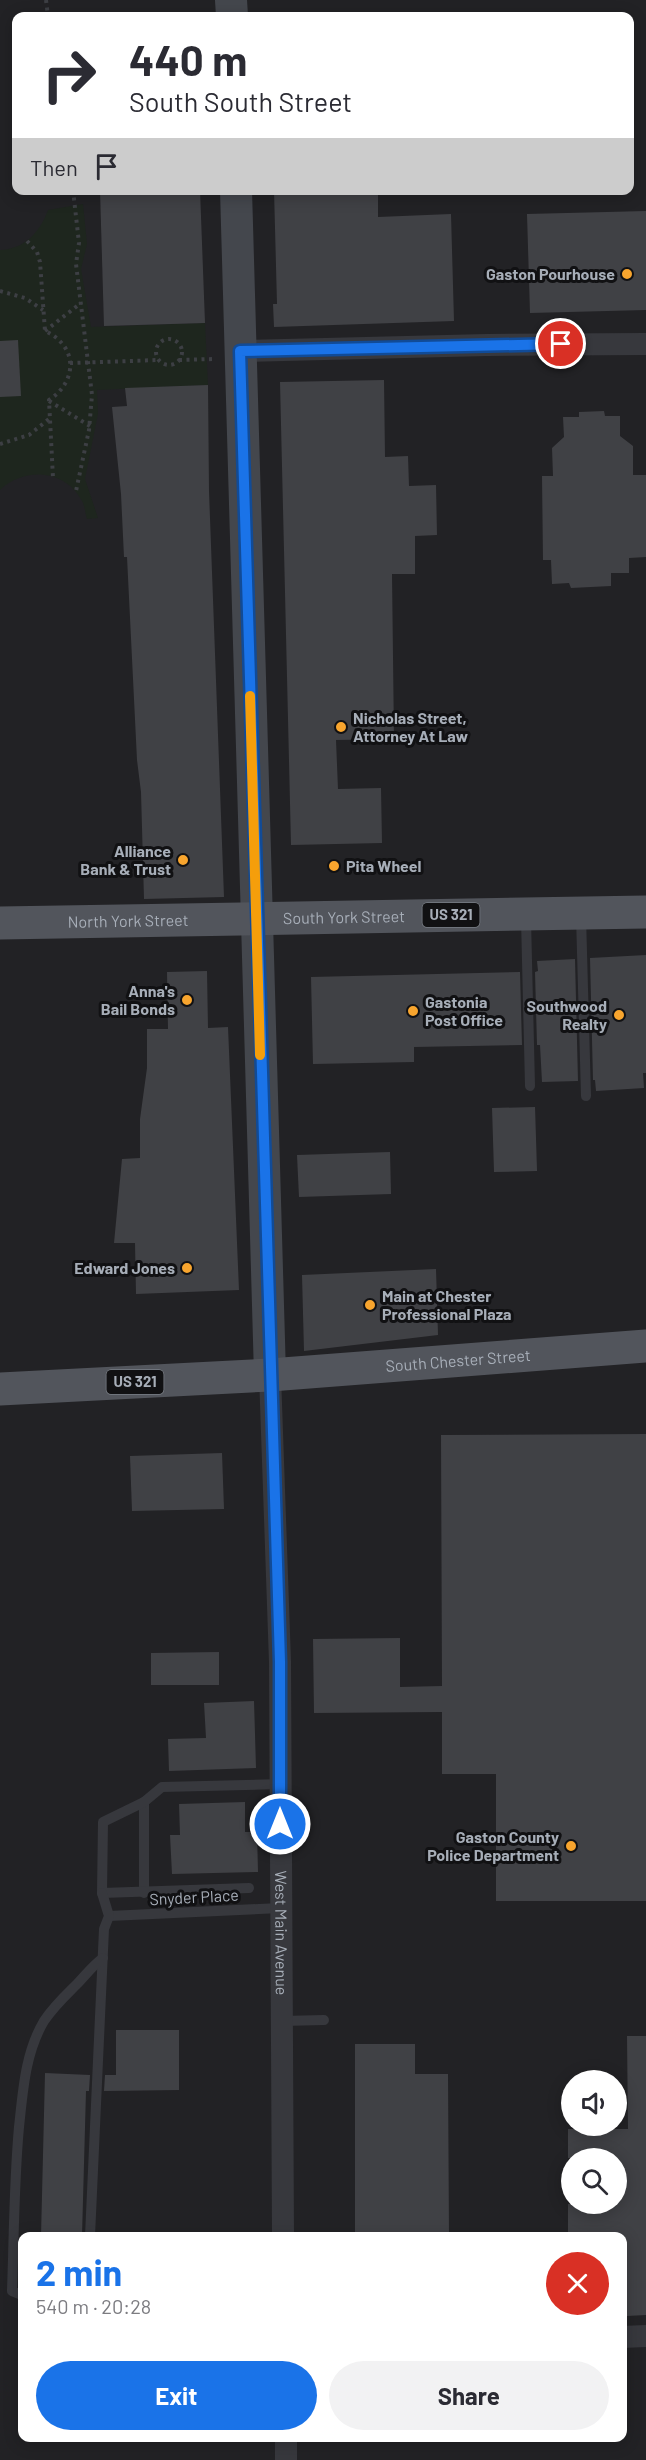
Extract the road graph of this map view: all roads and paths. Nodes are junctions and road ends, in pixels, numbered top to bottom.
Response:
1 (74, 195) edge
2 (236, 195) edge
3 (27, 241) dead end
4 (0, 291) edge
5 (81, 303) junction
6 (44, 310) junction
7 (45, 331) junction
8 (646, 344) edge
9 (227, 355) junction
10 (159, 360) junction
11 (179, 360) junction
12 (88, 362) junction
13 (70, 363) junction
14 (49, 400) junction
15 (50, 418) junction
16 (90, 426) junction
17 (0, 444) edge
18 (54, 478) dead end
19 (76, 491) dead end
20 (646, 912) edge
21 (526, 913) junction
22 (580, 913) junction
23 (256, 919) junction
24 (0, 923) edge
25 (530, 1086) dead end
26 (586, 1096) dead end
27 (646, 1346) edge
28 (270, 1375) junction
29 (0, 1389) edge
30 (281, 1784) junction
31 (144, 1802) junction
32 (249, 1888) dead end
33 (102, 1893) junction
34 (144, 1893) junction
35 (280, 1908) junction
36 (109, 1916) junction
37 (103, 1958) junction
38 (324, 2020) dead end
39 (282, 2021) junction
40 (90, 2232) edge
41 (283, 2232) edge
42 (18, 2293) edge
43 (646, 2336) edge
44 (627, 2337) edge
45 (286, 2442) edge
46 (286, 2460) edge

1 - 5 path
2 - 9 street, West Main Avenue
3 - 6 path
4 - 6 path
5 - 7 path
5 - 12 path
6 - 7 path
7 - 13 path
8 - 9 street
9 - 11 path
9 - 23 street, West Main Avenue
10 - 11 path
10 - 11 path
10 - 12 path
12 - 13 path
12 - 16 path
13 - 14 path
14 - 15 path
14 - 16 path
15 - 17 path
15 - 18 path
16 - 19 path
20 - 22 main road, South York Street / US 321
21 - 22 main road, South York Street / US 321
21 - 23 main road, South York Street / US 321
21 - 25 lane
22 - 26 lane
23 - 24 main road, North York Street / US 321
23 - 28 street, West Main Avenue
27 - 28 main road, South Chester Street / US 321
28 - 29 main road, US 321
28 - 30 street, West Main Avenue
30 - 31 lane
30 - 35 street, West Main Avenue
31 - 33 lane
31 - 34 lane
32 - 34 lane
33 - 34 lane
33 - 36 lane
35 - 36 lane, Snyder Place
35 - 39 street, West Main Avenue
36 - 37 lane
37 - 40 lane
37 - 42 lane
38 - 39 lane
39 - 41 street, West Main Avenue
43 - 44 street
45 - 46 street

